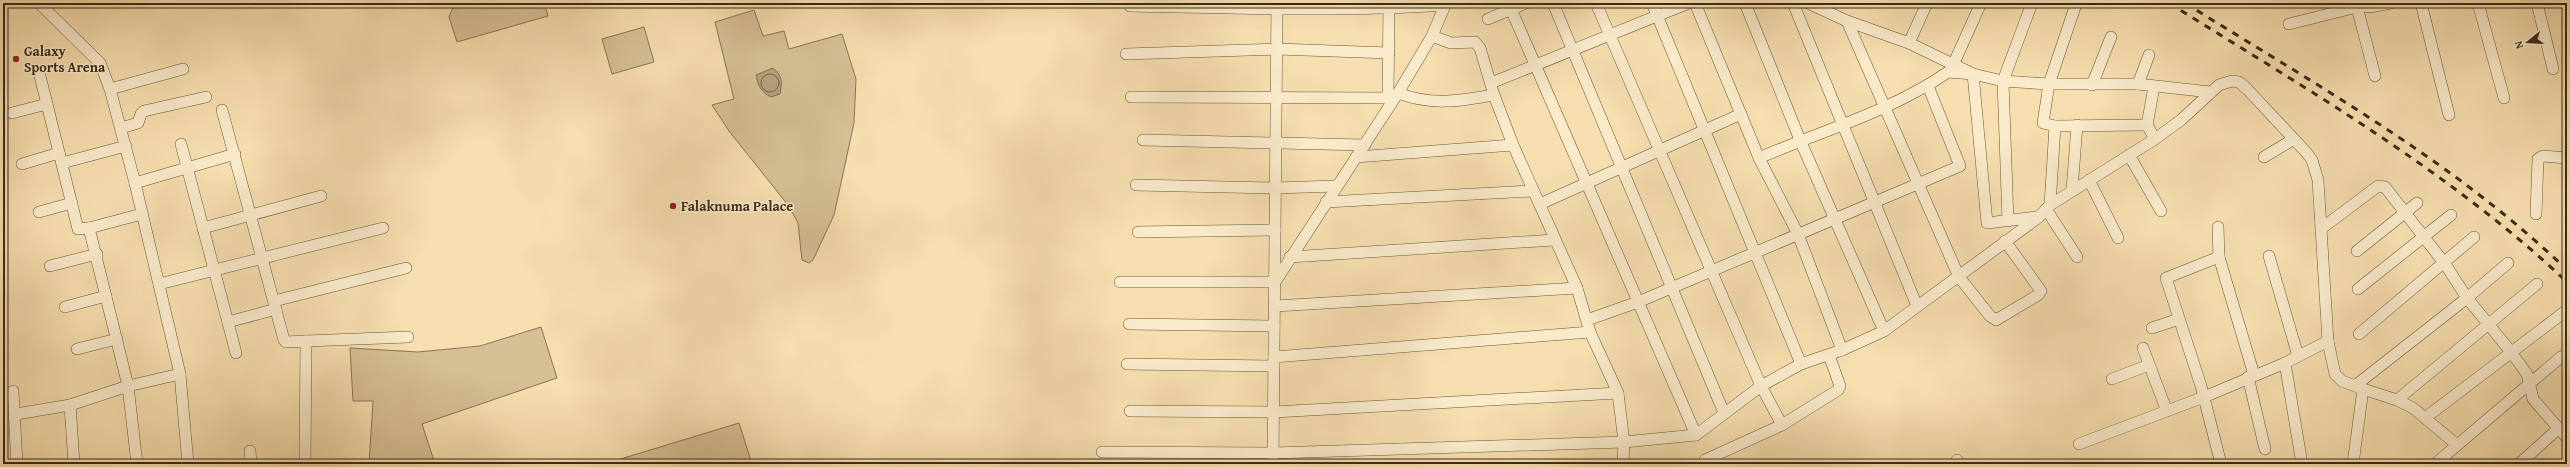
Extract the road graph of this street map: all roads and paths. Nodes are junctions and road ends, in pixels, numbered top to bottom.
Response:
1 (39, 3) edge
2 (1526, 3) edge
3 (1553, 3) edge
4 (1596, 3) edge
5 (1652, 3) edge
6 (1689, 3) edge
7 (1695, 3) edge
8 (1744, 3) edge
9 (1793, 3) edge
10 (1808, 3) edge
11 (1927, 3) edge
12 (1981, 3) edge
13 (2032, 3) edge
14 (2391, 3) edge
15 (2421, 3) edge
16 (2478, 3) edge
17 (2537, 3) edge
18 (1446, 4) edge
19 (1130, 6) dead end
20 (1277, 6) edge
21 (1389, 6) edge
22 (2359, 6) edge
23 (2075, 7) dead end
24 (1510, 8) junction
25 (1657, 15) junction
26 (1488, 19) dead end
27 (1847, 21) junction
28 (2289, 24) dead end
29 (1610, 34) junction
30 (1432, 36) junction
31 (2111, 37) dead end
32 (1909, 43) junction
33 (1277, 49) junction
34 (1573, 51) junction
35 (1388, 53) junction
36 (1126, 54) dead end
37 (2149, 55) dead end
38 (1953, 65) junction
39 (1534, 66) junction
40 (183, 69) dead end
41 (2553, 69) dead end
42 (1973, 74) junction
43 (40, 76) dead end
44 (2375, 76) dead end
45 (2003, 81) junction
46 (1491, 83) junction
47 (2049, 84) junction
48 (2138, 84) junction
49 (2092, 85) junction
50 (1928, 86) junction
51 (2154, 88) junction
52 (110, 89) junction
53 (2210, 92) junction
54 (1494, 95) junction
55 (206, 97) dead end
56 (1132, 97) dead end
57 (1393, 98) junction
58 (2504, 98) dead end
59 (1276, 99) junction
60 (47, 104) junction
61 (1884, 107) junction
62 (222, 110) dead end
63 (12, 113) dead end
64 (1740, 114) junction
65 (2449, 115) dead end
66 (1841, 124) junction
67 (2077, 125) junction
68 (2147, 125) junction
69 (2055, 126) junction
70 (121, 128) junction
71 (1704, 130) junction
72 (2155, 139) junction
73 (2294, 139) junction
74 (1143, 140) dead end
75 (1800, 140) junction
76 (181, 144) dead end
77 (1276, 144) junction
78 (1364, 145) junction
79 (1513, 145) junction
80 (126, 146) junction
81 (1660, 150) junction
82 (235, 154) junction
83 (2129, 155) junction
84 (1356, 157) junction
85 (2264, 157) dead end
86 (60, 158) junction
87 (1758, 158) junction
88 (2567, 158) edge
89 (22, 164) dead end
90 (1622, 167) junction
91 (187, 168) junction
92 (2089, 180) junction
93 (135, 183) junction
94 (1587, 183) junction
95 (1918, 184) junction
96 (1136, 185) dead end
97 (1337, 186) junction
98 (1276, 188) junction
99 (2072, 190) junction
100 (1532, 191) junction
101 (321, 196) dead end
102 (1326, 202) junction
103 (1873, 202) junction
104 (72, 203) junction
105 (2416, 203) dead end
106 (1540, 204) junction
107 (2045, 210) junction
108 (2161, 211) dead end
109 (39, 212) dead end
110 (2405, 212) junction
111 (142, 214) junction
112 (251, 214) junction
113 (2536, 214) dead end
114 (2451, 215) dead end
115 (1836, 219) junction
116 (2008, 221) junction
117 (2218, 227) dead end
118 (89, 228) junction
119 (203, 228) junction
120 (383, 228) dead end
121 (2322, 228) junction
122 (1275, 230) junction
123 (1138, 232) dead end
124 (1798, 234) junction
125 (2474, 237) dead end
126 (2118, 238) dead end
127 (2423, 238) junction
128 (1554, 240) junction
129 (2005, 241) junction
130 (2357, 251) dead end
131 (1754, 253) junction
132 (97, 254) junction
133 (2269, 256) dead end
134 (1290, 257) junction
135 (2077, 257) dead end
136 (2219, 257) junction
137 (262, 258) junction
138 (2508, 263) dead end
139 (2445, 264) junction
140 (50, 266) dead end
141 (406, 268) dead end
142 (214, 270) junction
143 (1711, 272) junction
144 (1958, 277) junction
145 (1120, 282) dead end
146 (1275, 282) junction
147 (159, 284) junction
148 (2537, 284) dead end
149 (1577, 288) junction
150 (1671, 288) junction
151 (2358, 289) dead end
152 (106, 296) junction
153 (2467, 298) junction
154 (1638, 302) junction
155 (275, 305) junction
156 (1274, 306) junction
157 (1917, 306) junction
158 (64, 307) dead end
159 (2567, 310) edge
160 (2179, 319) junction
161 (1587, 320) junction
162 (228, 322) junction
163 (1129, 324) dead end
164 (2488, 324) junction
165 (1274, 326) junction
166 (2152, 328) dead end
167 (1884, 331) junction
168 (1590, 332) junction
169 (2359, 334) dead end
170 (408, 337) dead end
171 (117, 339) junction
172 (306, 341) junction
173 (2328, 341) junction
174 (2143, 348) dead end
175 (77, 349) dead end
176 (1842, 350) junction
177 (2511, 352) junction
178 (236, 353) dead end
179 (1829, 355) junction
180 (2567, 355) edge
181 (2298, 356) junction
182 (1274, 361) junction
183 (2285, 363) junction
184 (1127, 364) dead end
185 (1801, 364) junction
186 (2149, 365) junction
187 (180, 374) junction
188 (2251, 376) junction
189 (2112, 379) dead end
190 (2530, 382) junction
191 (128, 386) junction
192 (1761, 386) junction
193 (2360, 387) junction
194 (13, 391) dead end
195 (1618, 393) junction
196 (2204, 397) junction
197 (2397, 400) junction
198 (70, 405) junction
199 (2166, 409) junction
200 (1130, 411) dead end
201 (1274, 412) junction
202 (1724, 413) junction
203 (16, 414) junction
204 (2425, 418) junction
205 (1782, 425) junction
206 (2558, 429) junction
207 (1696, 435) junction
208 (2567, 438) edge
209 (1624, 442) junction
210 (2078, 444) dead end
211 (2456, 444) junction
212 (2265, 449) dead end
213 (250, 451) dead end
214 (1102, 452) dead end
215 (1273, 459) edge
216 (17, 464) edge
217 (74, 464) edge
218 (137, 464) edge
219 (188, 464) edge
220 (251, 464) edge
221 (305, 464) edge
222 (1623, 464) edge
223 (1707, 464) edge
224 (2221, 464) edge
225 (2302, 464) edge
226 (2353, 464) edge
227 (2435, 464) edge
228 (2519, 464) edge

1 - 52 street
2 - 24 street
3 - 34 street
4 - 29 street
5 - 25 street
6 - 25 street
7 - 64 street
8 - 75 street
9 - 66 street
10 - 27 street
11 - 32 street
12 - 38 street
13 - 45 street
14 - 22 street
15 - 65 street
16 - 58 street
17 - 41 street
18 - 21 street
18 - 30 street
19 - 20 street
20 - 21 street
20 - 33 street
21 - 35 street
22 - 28 street
22 - 44 street
23 - 47 street
24 - 26 street
24 - 39 street
25 - 29 street
25 - 71 street
27 - 32 street
27 - 61 street
29 - 34 street
29 - 81 street
30 - 46 street
30 - 57 street
31 - 49 street
32 - 38 street
33 - 35 street
33 - 36 street
33 - 59 street
34 - 39 street
34 - 90 street
35 - 57 street
37 - 48 street
38 - 42 street
39 - 46 street
39 - 94 street
40 - 52 street
42 - 45 street
42 - 50 street
42 - 116 street
43 - 60 street
45 - 47 street
45 - 116 street
46 - 54 street
47 - 49 street
47 - 69 street
48 - 49 street
48 - 51 street
50 - 61 street
50 - 95 street
51 - 53 street
51 - 68 street
52 - 70 street
53 - 72 street
53 - 73 street
54 - 57 street
54 - 79 street
55 - 70 street
56 - 59 street
57 - 59 street
57 - 78 street
59 - 77 street
60 - 63 street
60 - 86 street
61 - 66 street
61 - 95 street
62 - 82 street
64 - 71 street
64 - 87 street
66 - 75 street
66 - 103 street
67 - 68 street
67 - 69 street
67 - 99 street
68 - 72 street
69 - 107 street
70 - 80 street
71 - 81 street
71 - 131 street
72 - 83 street
73 - 85 street
73 - 121 street
74 - 77 street
75 - 87 street
75 - 115 street
76 - 91 street
77 - 78 street
77 - 98 street
78 - 84 street
79 - 84 street
79 - 100 street
80 - 86 street
80 - 93 street
81 - 90 street
81 - 143 street
82 - 91 street
82 - 112 street
83 - 92 street
83 - 108 street
84 - 97 street
86 - 89 street
86 - 104 street
87 - 124 street
88 - 113 street
90 - 94 street
90 - 150 street
91 - 93 street
91 - 119 street
92 - 99 street
92 - 126 street
93 - 111 street
94 - 106 street
94 - 154 street
95 - 103 street
95 - 144 street
96 - 98 street
97 - 98 street
97 - 102 street
98 - 122 street
99 - 107 street
100 - 102 street
100 - 106 street
101 - 112 street
102 - 134 street
103 - 115 street
103 - 157 street
104 - 109 street
104 - 118 street
105 - 110 street
106 - 128 street
107 - 116 street
107 - 129 street
107 - 135 street
110 - 121 street
110 - 127 street
110 - 130 street
111 - 118 street
111 - 147 street
112 - 119 street
112 - 137 street
114 - 127 street
115 - 124 street
115 - 167 street
117 - 136 street
118 - 132 street
119 - 142 street
120 - 137 street
121 - 173 street
122 - 123 street
122 - 146 street
124 - 131 street
124 - 176 street
125 - 139 street
127 - 139 street
127 - 151 street
128 - 134 street
128 - 149 street
129 - 144 street
129 - 144 street
131 - 143 street
131 - 185 street
132 - 140 street
132 - 152 street
133 - 181 street
134 - 146 street
136 - 160 street
136 - 188 street
137 - 142 street
137 - 155 street
138 - 153 street
139 - 153 street
139 - 169 street
141 - 155 street
142 - 147 street
142 - 162 street
143 - 150 street
143 - 192 street
144 - 157 street
145 - 146 street
146 - 156 street
147 - 187 street
148 - 164 street
149 - 156 street
149 - 161 street
150 - 154 street
150 - 202 street
152 - 158 street
152 - 171 street
153 - 164 street
153 - 193 street
154 - 161 street
154 - 207 street
155 - 162 street
155 - 172 street
156 - 165 street
157 - 167 street
159 - 177 street
160 - 166 street
160 - 196 street
161 - 168 street
162 - 178 street
163 - 165 street
164 - 177 street
164 - 197 street
165 - 182 street
167 - 176 street
168 - 182 street
168 - 195 street
170 - 172 street
171 - 175 street
171 - 191 street
172 - 221 street
173 - 181 street
173 - 193 street
174 - 186 street
176 - 179 street
177 - 190 street
177 - 204 street
179 - 185 street
179 - 205 street
180 - 190 street
181 - 183 street
182 - 184 street
182 - 201 street
183 - 188 street
183 - 225 street
185 - 192 street
186 - 189 street
186 - 199 street
187 - 191 street
187 - 219 street
188 - 196 street
188 - 212 street
190 - 206 street
190 - 211 street
191 - 198 street
191 - 218 street
192 - 202 street
192 - 205 street
193 - 197 street
193 - 226 street
194 - 203 street
195 - 201 street
195 - 209 street
196 - 199 street
196 - 224 street
197 - 204 street
198 - 203 street
198 - 217 street
199 - 210 street
200 - 201 street
201 - 215 street
202 - 207 street
203 - 216 street
204 - 211 street
205 - 223 street
206 - 208 street
206 - 228 street
207 - 209 street
209 - 215 street
209 - 222 street
211 - 227 street
213 - 220 street
214 - 215 street

